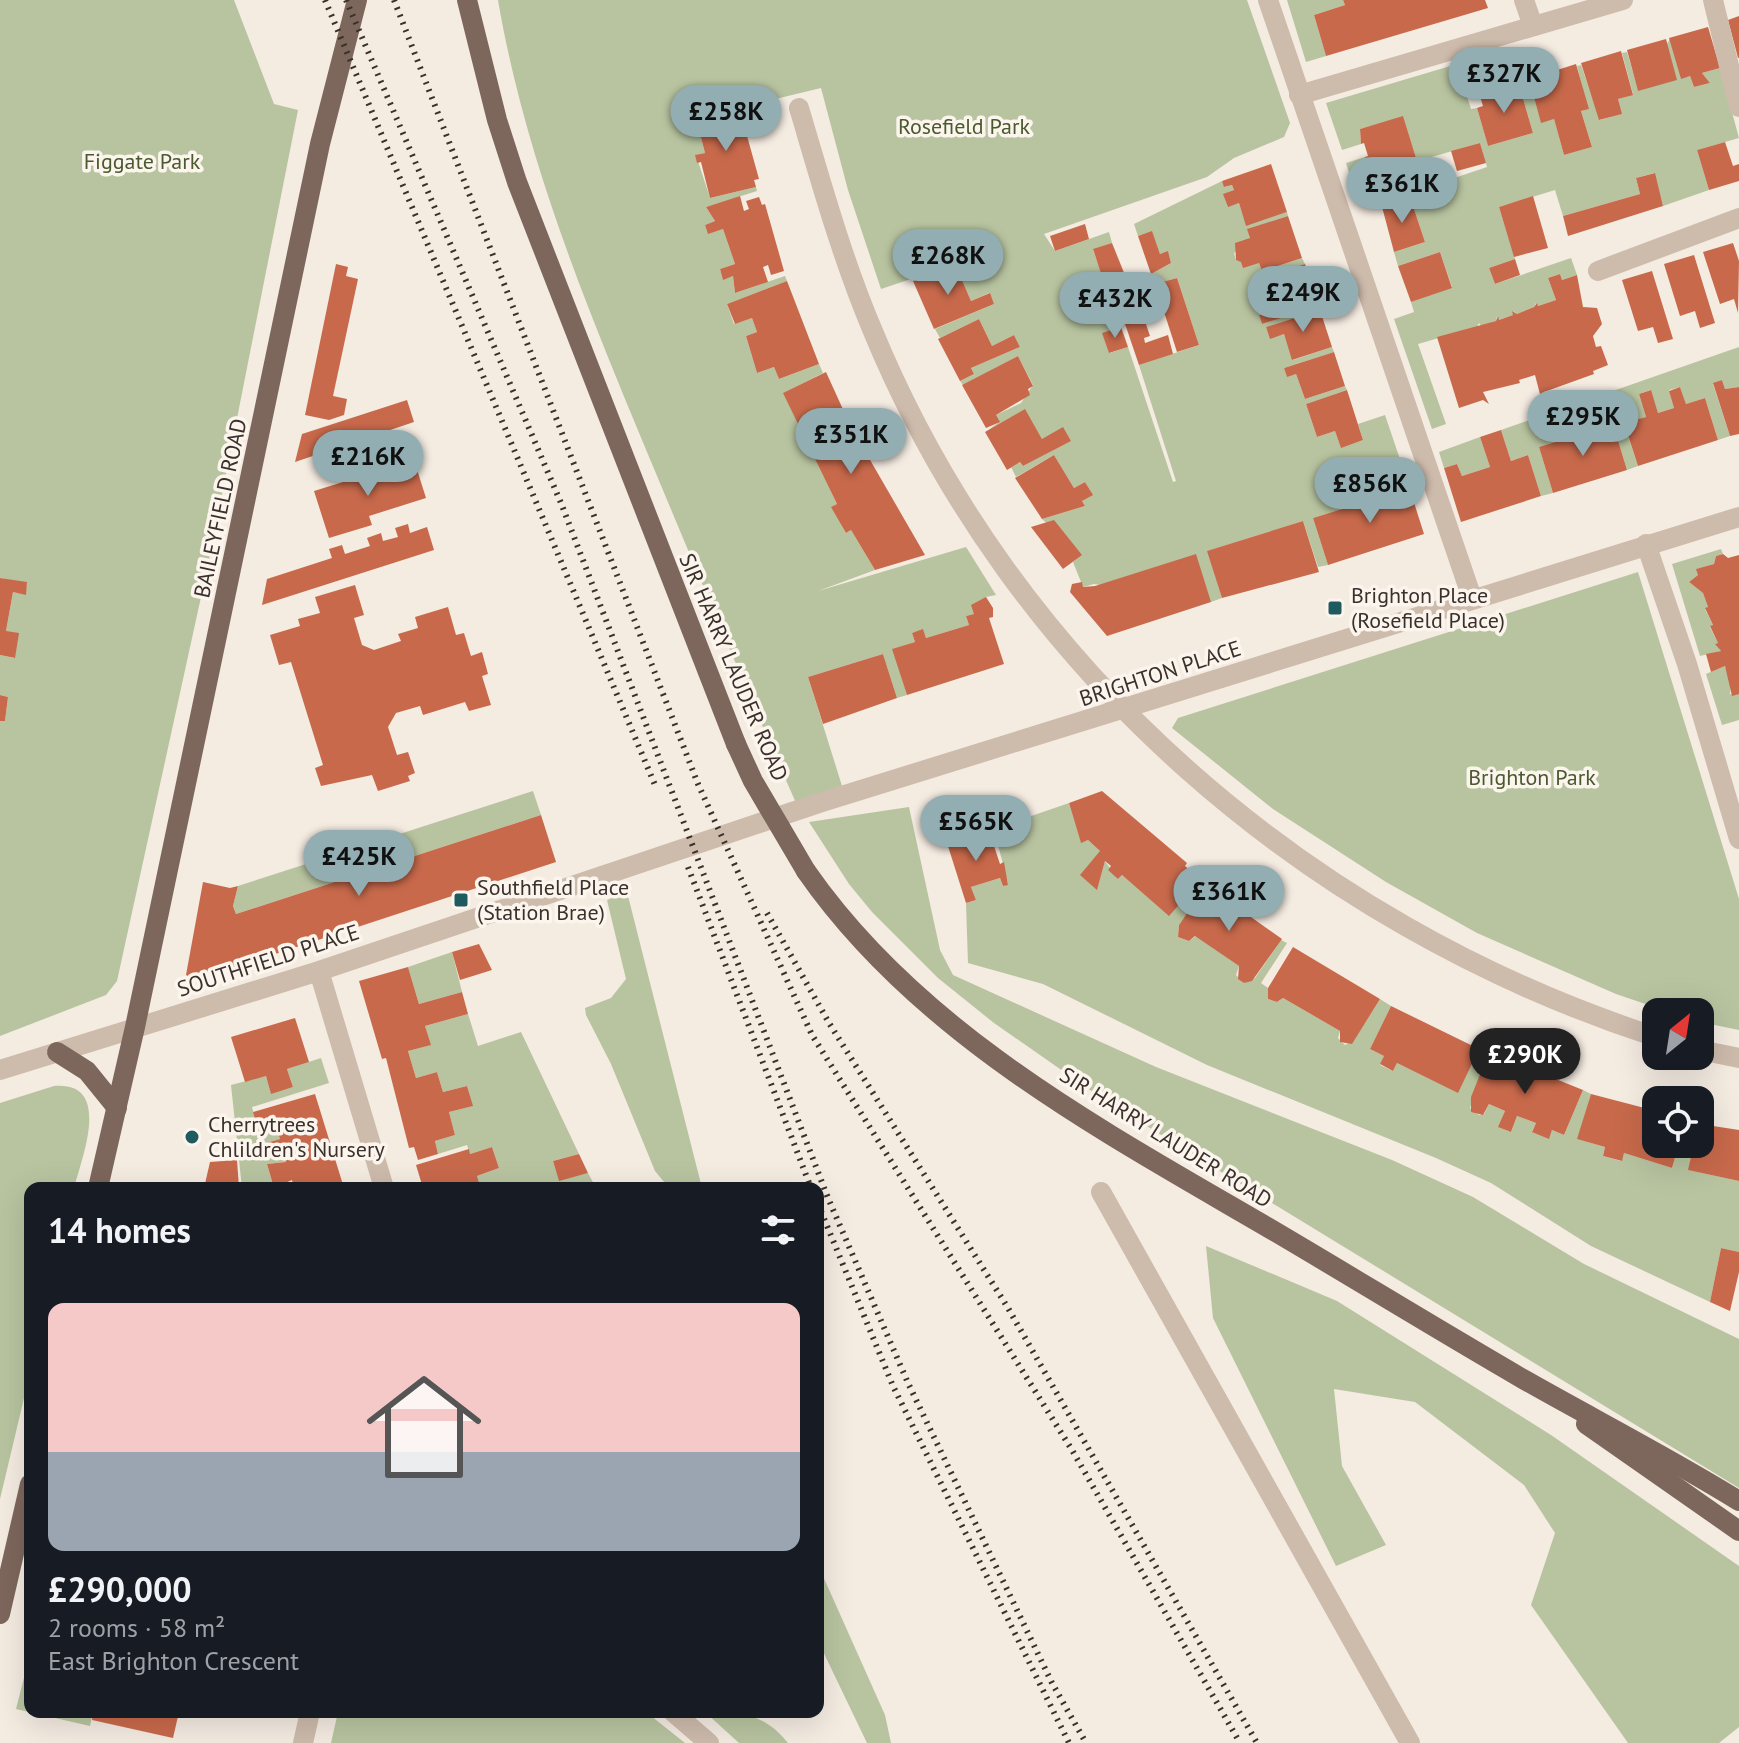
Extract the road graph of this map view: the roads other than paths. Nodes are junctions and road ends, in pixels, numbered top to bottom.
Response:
1 (357, 0) edge
2 (467, 0) edge
3 (1268, 0) edge
4 (1524, 0) edge
5 (1623, 0) edge
6 (1713, 0) edge
7 (1533, 26) junction
8 (1299, 95) junction
9 (1739, 107) edge
10 (799, 108) dead end
11 (1739, 218) edge
12 (1598, 271) dead end
13 (1739, 517) edge
14 (1646, 544) junction
15 (1472, 598) junction
16 (1125, 710) junction
17 (1739, 839) edge
18 (596, 877) joint
19 (319, 971) junction
20 (135, 1027) junction
21 (1642, 1032) edge
22 (57, 1052) junction
23 (1714, 1053) edge
24 (1739, 1058) edge
25 (0, 1070) edge
26 (117, 1108) junction
27 (99, 1182) edge
28 (382, 1182) edge
29 (1101, 1192) dead end
30 (1525, 1380) junction
31 (1739, 1501) edge
32 (24, 1510) edge
33 (1739, 1531) edge
34 (0, 1614) edge
35 (309, 1718) edge
36 (680, 1718) edge
37 (303, 1743) edge
38 (709, 1743) edge
39 (1410, 1743) edge

1 - 20 main road, BAILEYFIELD ROAD
2 - 30 main road, SIR HARRY LAUDER ROAD, bridge
3 - 8 street
4 - 7 street
5 - 7 street
6 - 9 street
7 - 8 street
8 - 15 street
10 - 16 street
11 - 12 street
13 - 14 street, BRIGHTON PLACE
14 - 15 street, BRIGHTON PLACE
14 - 17 street
15 - 16 street, BRIGHTON PLACE
16 - 18 street, BRIGHTON PLACE
16 - 21 street
18 - 19 street, SOUTHFIELD PLACE
19 - 20 street, SOUTHFIELD PLACE
19 - 28 street
20 - 22 street, SOUTHFIELD PLACE
20 - 26 main road, BAILEYFIELD ROAD
22 - 25 street, SOUTHFIELD PLACE
22 - 26 main road
23 - 24 street
26 - 27 main road, BAILEYFIELD ROAD
29 - 39 street
30 - 31 main road, SIR HARRY LAUDER ROAD
30 - 33 main road, SIR HARRY LAUDER ROAD
32 - 34 main road
35 - 37 street
36 - 38 street

